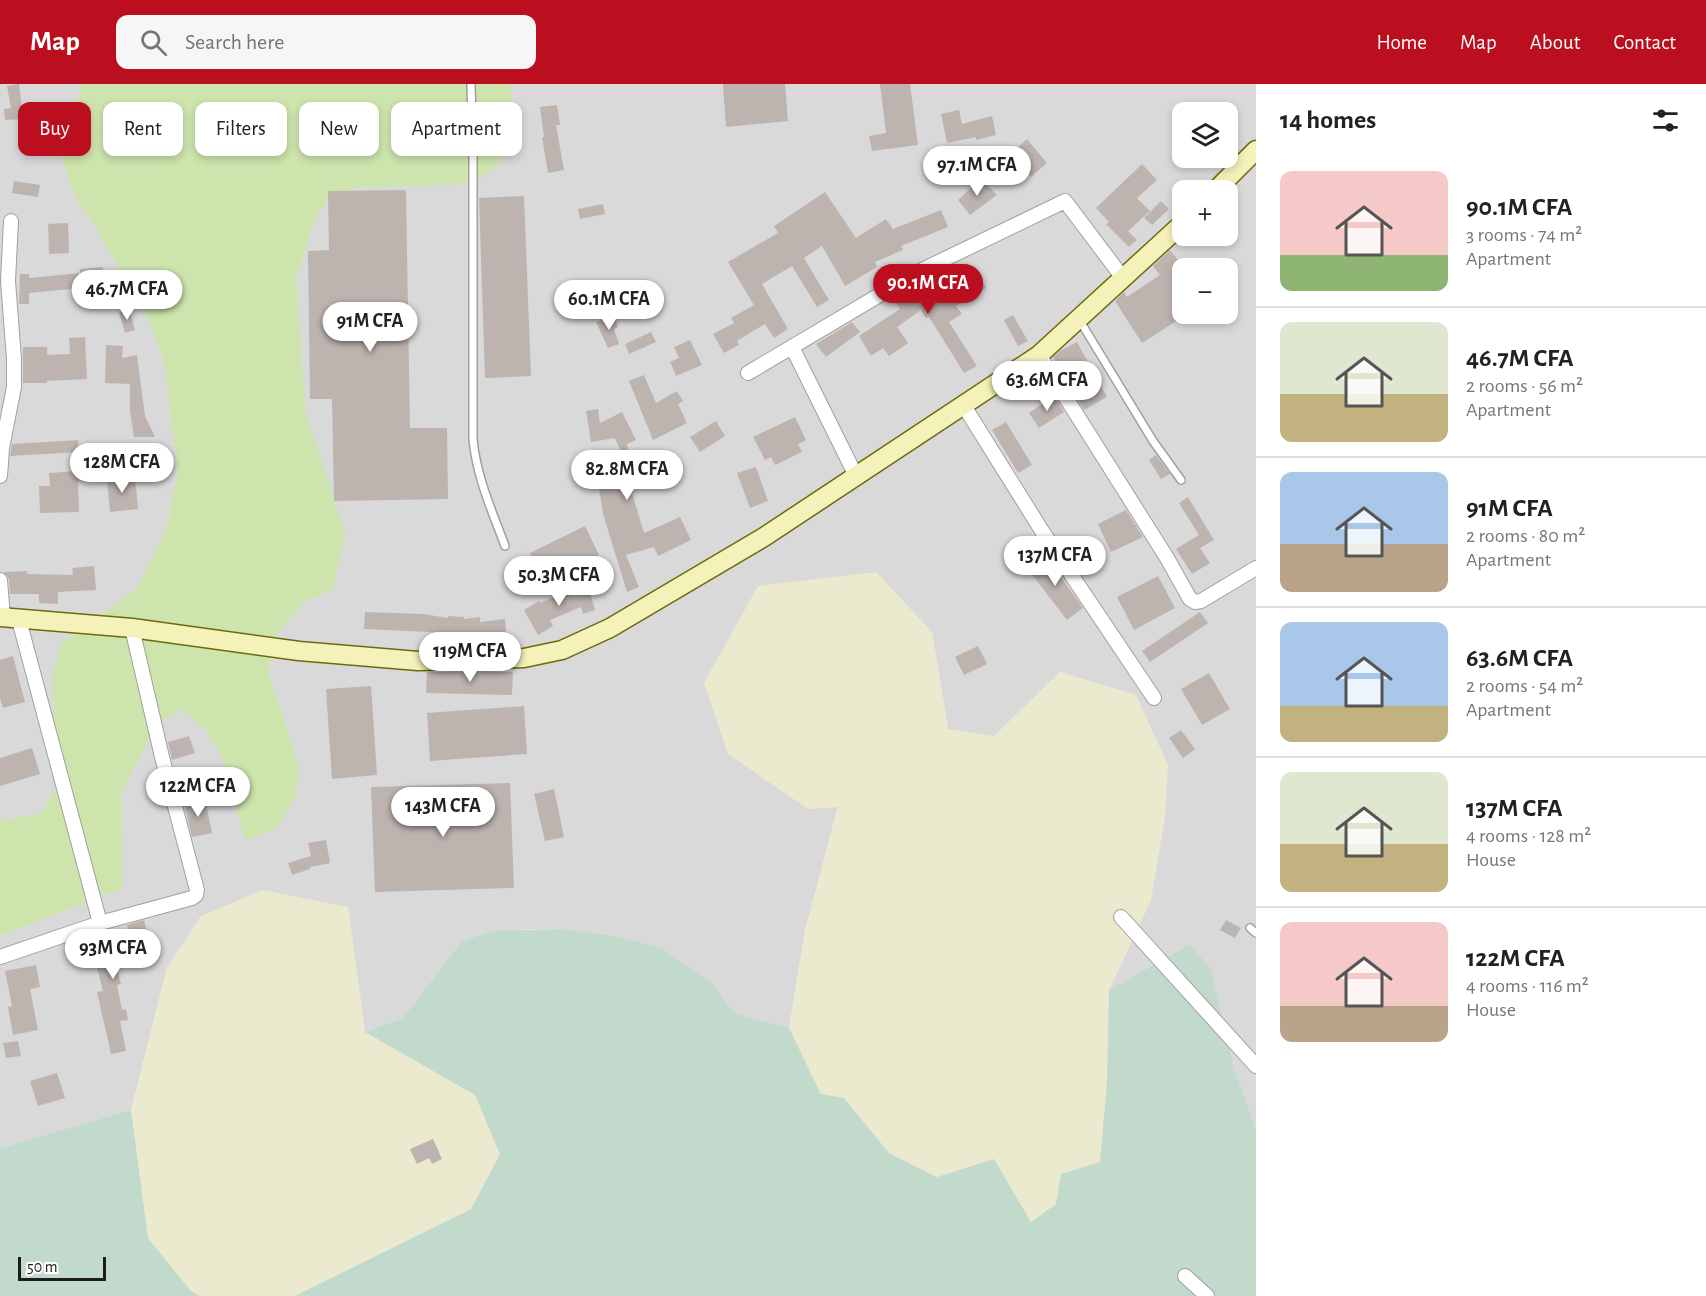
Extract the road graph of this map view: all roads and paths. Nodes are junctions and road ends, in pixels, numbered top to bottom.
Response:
1 (471, 84) edge
2 (1256, 150) edge
3 (1226, 180) edge
4 (11, 221) dead end
5 (1172, 233) edge
6 (1123, 278) junction
7 (1078, 319) junction
8 (792, 347) junction
9 (1040, 355) junction
10 (748, 373) dead end
11 (964, 405) junction
12 (0, 476) edge
13 (856, 476) junction
14 (1181, 480) dead end
15 (505, 546) dead end
16 (1256, 568) edge
17 (0, 580) edge
18 (7, 618) edge
19 (132, 628) junction
20 (1154, 698) dead end
21 (1121, 917) dead end
22 (100, 924) junction
23 (0, 957) edge
24 (1256, 1066) edge
25 (1185, 1276) dead end
26 (1207, 1296) edge

1 - 15 lane
2 - 3 main road
4 - 12 street
5 - 6 main road
6 - 7 main road
6 - 8 street
7 - 9 main road
7 - 14 lane
8 - 10 street
8 - 13 street
9 - 11 main road
9 - 16 street
11 - 13 main road
11 - 20 street
13 - 19 main road
17 - 18 street
18 - 19 main road
18 - 22 street
19 - 22 street
21 - 24 street
22 - 23 street
25 - 26 street

